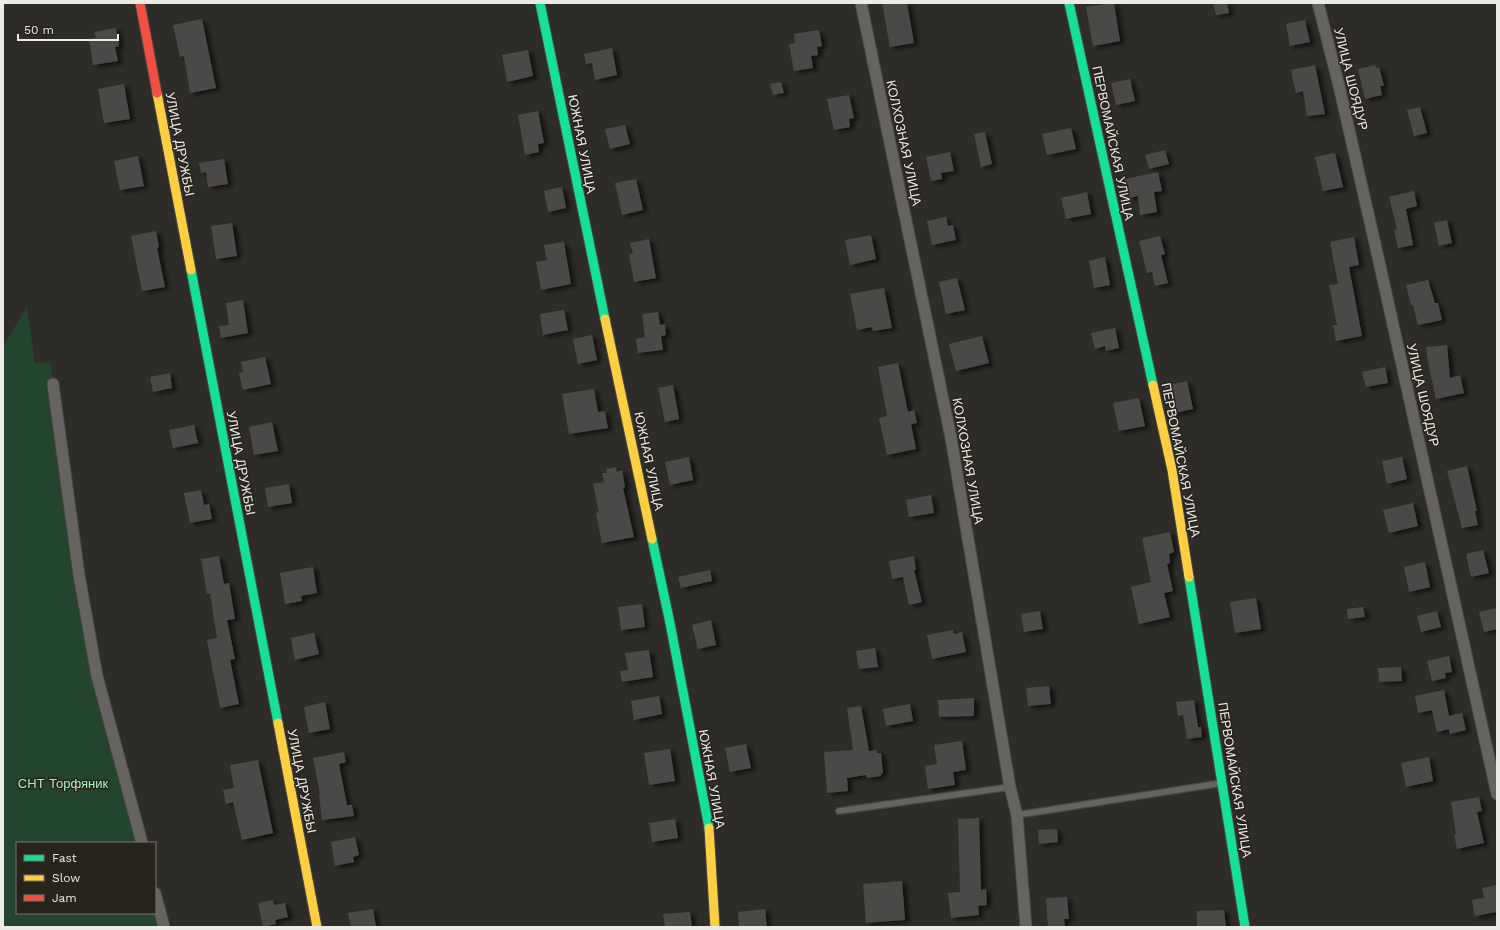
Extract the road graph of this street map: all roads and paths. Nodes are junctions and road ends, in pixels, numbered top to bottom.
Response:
1 (140, 3) edge
2 (540, 3) edge
3 (861, 3) edge
4 (1069, 3) edge
5 (1318, 3) edge
6 (53, 384) dead end
7 (1222, 783) junction
8 (1010, 787) junction
9 (1497, 794) edge
10 (839, 811) dead end
11 (1017, 815) junction
12 (142, 842) edge
13 (156, 897) edge
14 (164, 927) edge
15 (317, 927) edge
16 (715, 927) edge
17 (1026, 927) edge
18 (1245, 927) edge

1 - 15 street, УЛИЦА ДРУЖБЫ
2 - 16 street, ЮЖНАЯ УЛИЦА
3 - 8 street, КОЛХОЗНАЯ УЛИЦА
4 - 7 street, ПЕРВОМАЙСКАЯ УЛИЦА
5 - 9 street, УЛИЦА ШОЯДУР
6 - 12 street
7 - 11 lane
7 - 18 street, ПЕРВОМАЙСКАЯ УЛИЦА
8 - 10 lane
8 - 11 street, КОЛХОЗНАЯ УЛИЦА
11 - 17 street, КОЛХОЗНАЯ УЛИЦА
13 - 14 street

